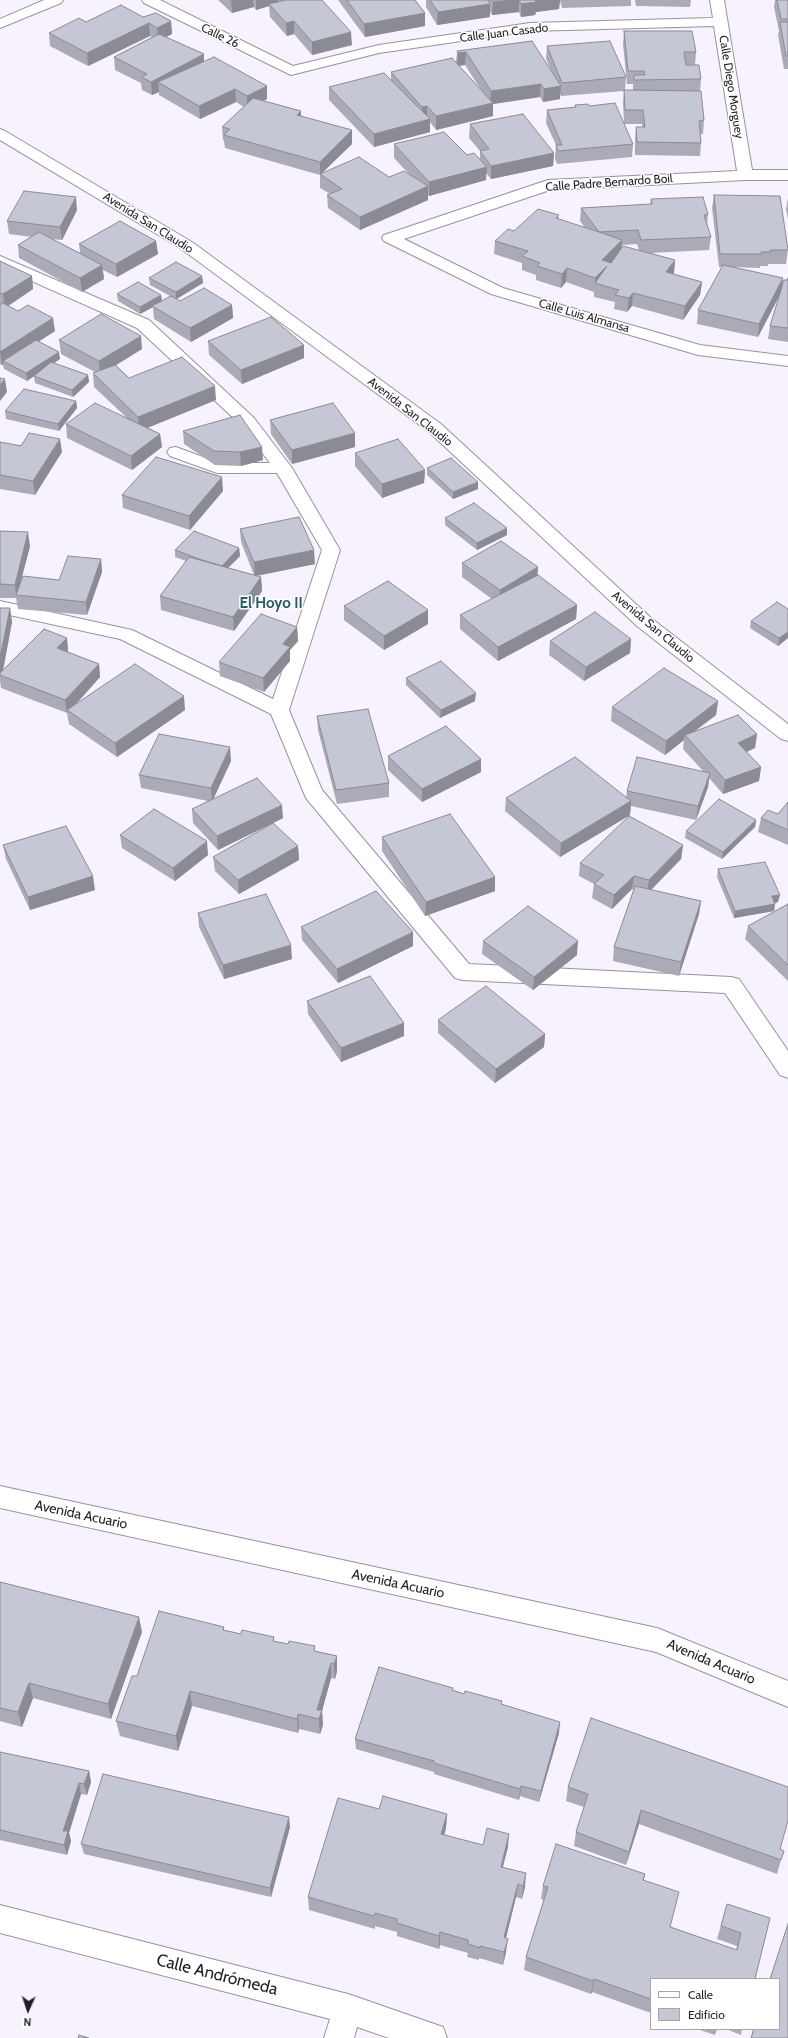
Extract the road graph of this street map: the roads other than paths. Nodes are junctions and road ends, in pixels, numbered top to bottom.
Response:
1 (56, 0) edge
2 (149, 0) edge
3 (717, 0) edge
4 (720, 22) junction
5 (0, 24) edge
6 (291, 71) joint
7 (0, 134) edge
8 (745, 175) junction
9 (788, 175) edge
10 (390, 238) joint
11 (0, 261) edge
12 (788, 361) edge
13 (176, 452) dead end
14 (283, 468) junction
15 (0, 607) edge
16 (279, 710) junction
17 (788, 734) edge
18 (788, 1069) edge
19 (0, 1497) edge
20 (788, 1694) edge
21 (0, 1920) edge
22 (348, 2009) junction
23 (339, 2038) edge
24 (432, 2038) edge

1 - 5 street
2 - 6 street, Calle 26
3 - 4 street, Calle Diego Morguey
4 - 6 street, Calle Juan Casado
4 - 8 street, Calle Diego Morguey
7 - 17 street, Avenida San Claudio
8 - 9 street, Calle Padre Bernardo Boil
8 - 10 street, Calle Padre Bernardo Boil
10 - 12 street, Calle Luis Almansa
11 - 14 street
13 - 14 street
14 - 16 street
15 - 16 street
16 - 18 street
19 - 20 street, Avenida Acuario
21 - 22 street, Calle Andrómeda
22 - 23 street
22 - 24 street, Calle Andrómeda

